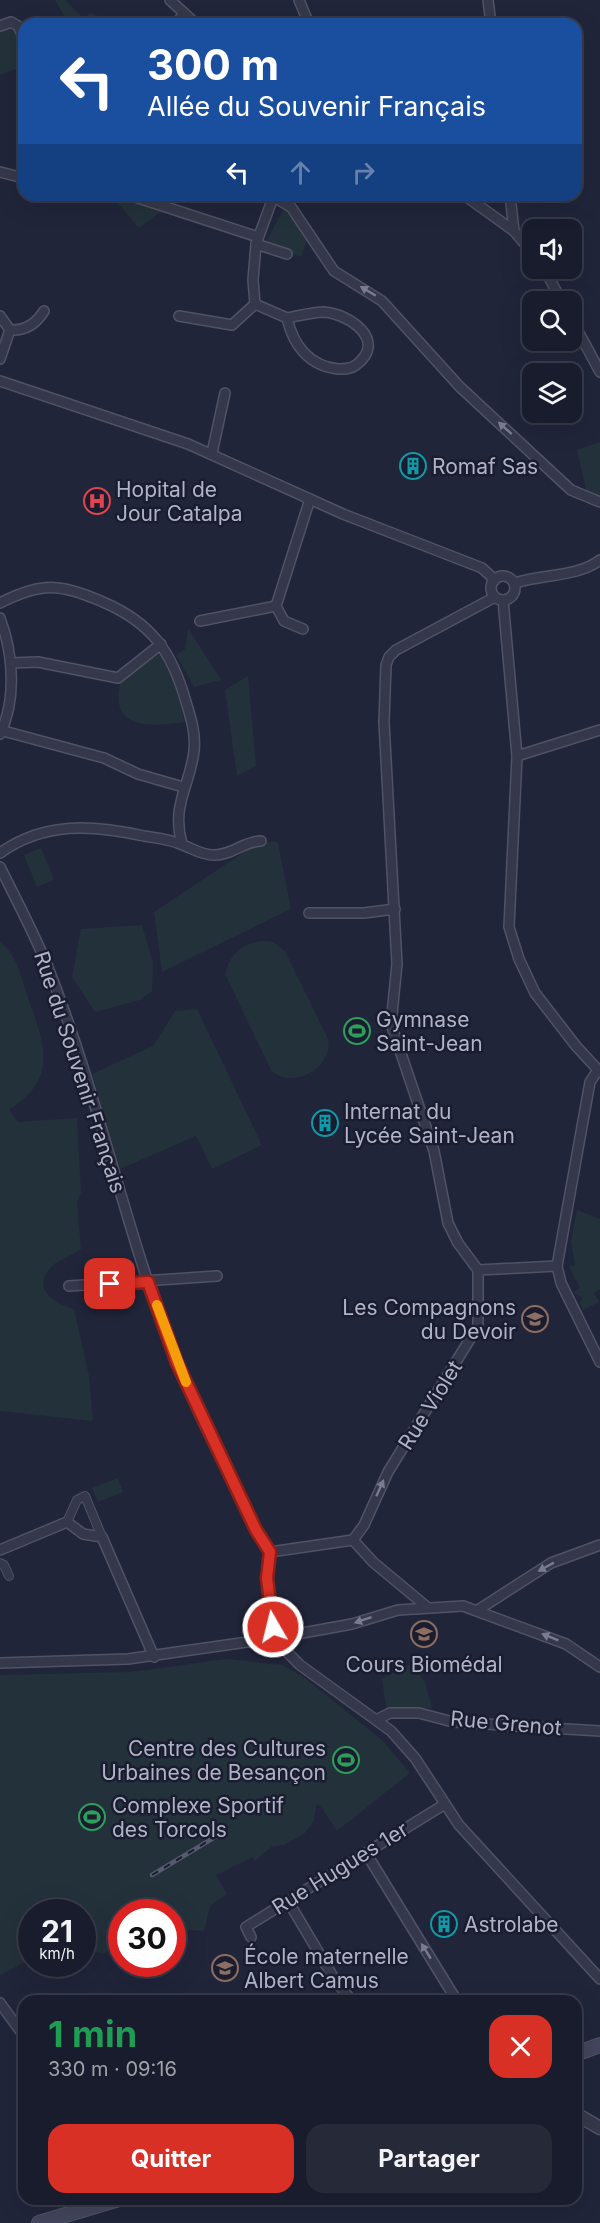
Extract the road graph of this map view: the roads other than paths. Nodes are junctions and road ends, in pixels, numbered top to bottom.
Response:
1 (170, 0) edge
2 (299, 0) edge
3 (488, 0) edge
4 (184, 13) junction
5 (180, 18) edge
6 (189, 18) edge
7 (306, 18) edge
8 (490, 18) edge
9 (0, 26) edge
10 (18, 26) edge
11 (0, 172) edge
12 (18, 176) edge
13 (146, 201) edge
14 (272, 201) edge
15 (282, 201) edge
16 (472, 201) edge
17 (510, 201) edge
18 (513, 231) junction
19 (257, 240) junction
20 (522, 241) edge
21 (287, 254) dead end
22 (255, 304) junction
23 (44, 311) dead end
24 (0, 316) edge
25 (178, 316) dead end
26 (287, 318) junction
27 (10, 330) junction
28 (582, 339) edge
29 (0, 360) edge
30 (600, 372) edge
31 (0, 381) edge
32 (225, 393) dead end
33 (212, 453) junction
34 (310, 500) junction
35 (600, 502) edge
36 (600, 560) edge
37 (495, 580) junction
38 (514, 583) junction
39 (499, 598) junction
40 (0, 603) edge
41 (276, 606) junction
42 (0, 618) edge
43 (200, 621) dead end
44 (303, 628) dead end
45 (161, 644) junction
46 (11, 663) junction
47 (600, 730) edge
48 (1, 732) edge
49 (517, 756) junction
50 (183, 787) junction
51 (261, 841) dead end
52 (182, 844) junction
53 (0, 853) edge
54 (0, 867) edge
55 (394, 909) junction
56 (309, 913) dead end
57 (599, 1071) edge
58 (557, 1266) junction
59 (478, 1270) junction
60 (217, 1276) dead end
61 (148, 1282) junction
62 (69, 1286) dead end
63 (600, 1362) edge
64 (66, 1522) junction
65 (102, 1537) junction
66 (353, 1540) junction
67 (600, 1545) edge
68 (0, 1550) edge
69 (270, 1552) junction
70 (0, 1563) edge
71 (9, 1576) dead end
72 (427, 1607) junction
73 (478, 1610) junction
74 (273, 1627) junction
75 (286, 1636) junction
76 (261, 1640) junction
77 (283, 1648) junction
78 (154, 1657) junction
79 (0, 1663) edge
80 (600, 1667) edge
81 (378, 1719) junction
82 (600, 1731) edge
83 (445, 1804) junction
84 (366, 1853) junction
85 (288, 1901) junction
86 (251, 1937) dead end
87 (600, 1979) edge
88 (347, 1995) edge
89 (453, 1995) edge
90 (0, 2003) edge
91 (18, 2028) edge
92 (600, 2045) edge
93 (582, 2052) edge
94 (582, 2118) edge
95 (600, 2128) edge
96 (99, 2205) edge
97 (39, 2223) edge

1 - 4 street
2 - 7 street
3 - 8 street
4 - 5 street
4 - 6 street
9 - 10 street
11 - 12 street
13 - 19 street
14 - 19 street
35 -> 15 street
16 - 18 street
17 - 18 street
18 - 20 street
19 - 21 street
19 - 22 street
22 - 25 street
22 - 26 street
23 - 27 street
24 - 27 street
26 - 26 street
27 - 29 street
28 - 30 street
31 - 33 street
32 - 33 street
33 - 34 street
34 - 37 street
34 - 41 street
36 - 38 street
37 - 38 street
37 - 39 street
38 - 39 street
39 - 49 street
39 - 55 street
40 - 45 street
41 - 43 street
41 - 44 street
42 - 46 street
45 - 46 street
45 - 50 street
46 - 48 street
47 - 49 street
48 - 50 street
49 - 57 street
50 - 52 street
51 - 52 street
52 - 53 street
54 - 61 street, Rue du Souvenir Français
55 - 56 street
55 - 59 street
57 - 58 street
58 - 59 street
58 - 63 street
66 -> 59 street, Rue Violet
60 - 61 street
61 - 62 street
61 - 69 street, Rue du Souvenir Français
64 - 65 street
64 - 65 street
64 - 68 street
65 - 78 street
66 - 69 street
66 - 72 street
67 -> 73 street
69 - 74 street
70 - 71 street
72 - 73 street
72 -> 75 street
80 -> 73 street
74 - 75 street
74 - 76 street
75 - 77 street
76 - 77 street
76 - 78 street
77 - 81 street
78 - 79 street
81 - 82 street, Rue Grenot
81 - 83 street
83 - 84 street, Rue Hugues 1er
83 - 87 street
84 - 85 street, Rue Hugues 1er
89 -> 84 street
85 - 86 street, Rue Hugues 1er
85 - 88 street
90 - 91 street
92 - 93 main road
94 - 95 street
96 - 97 main road

